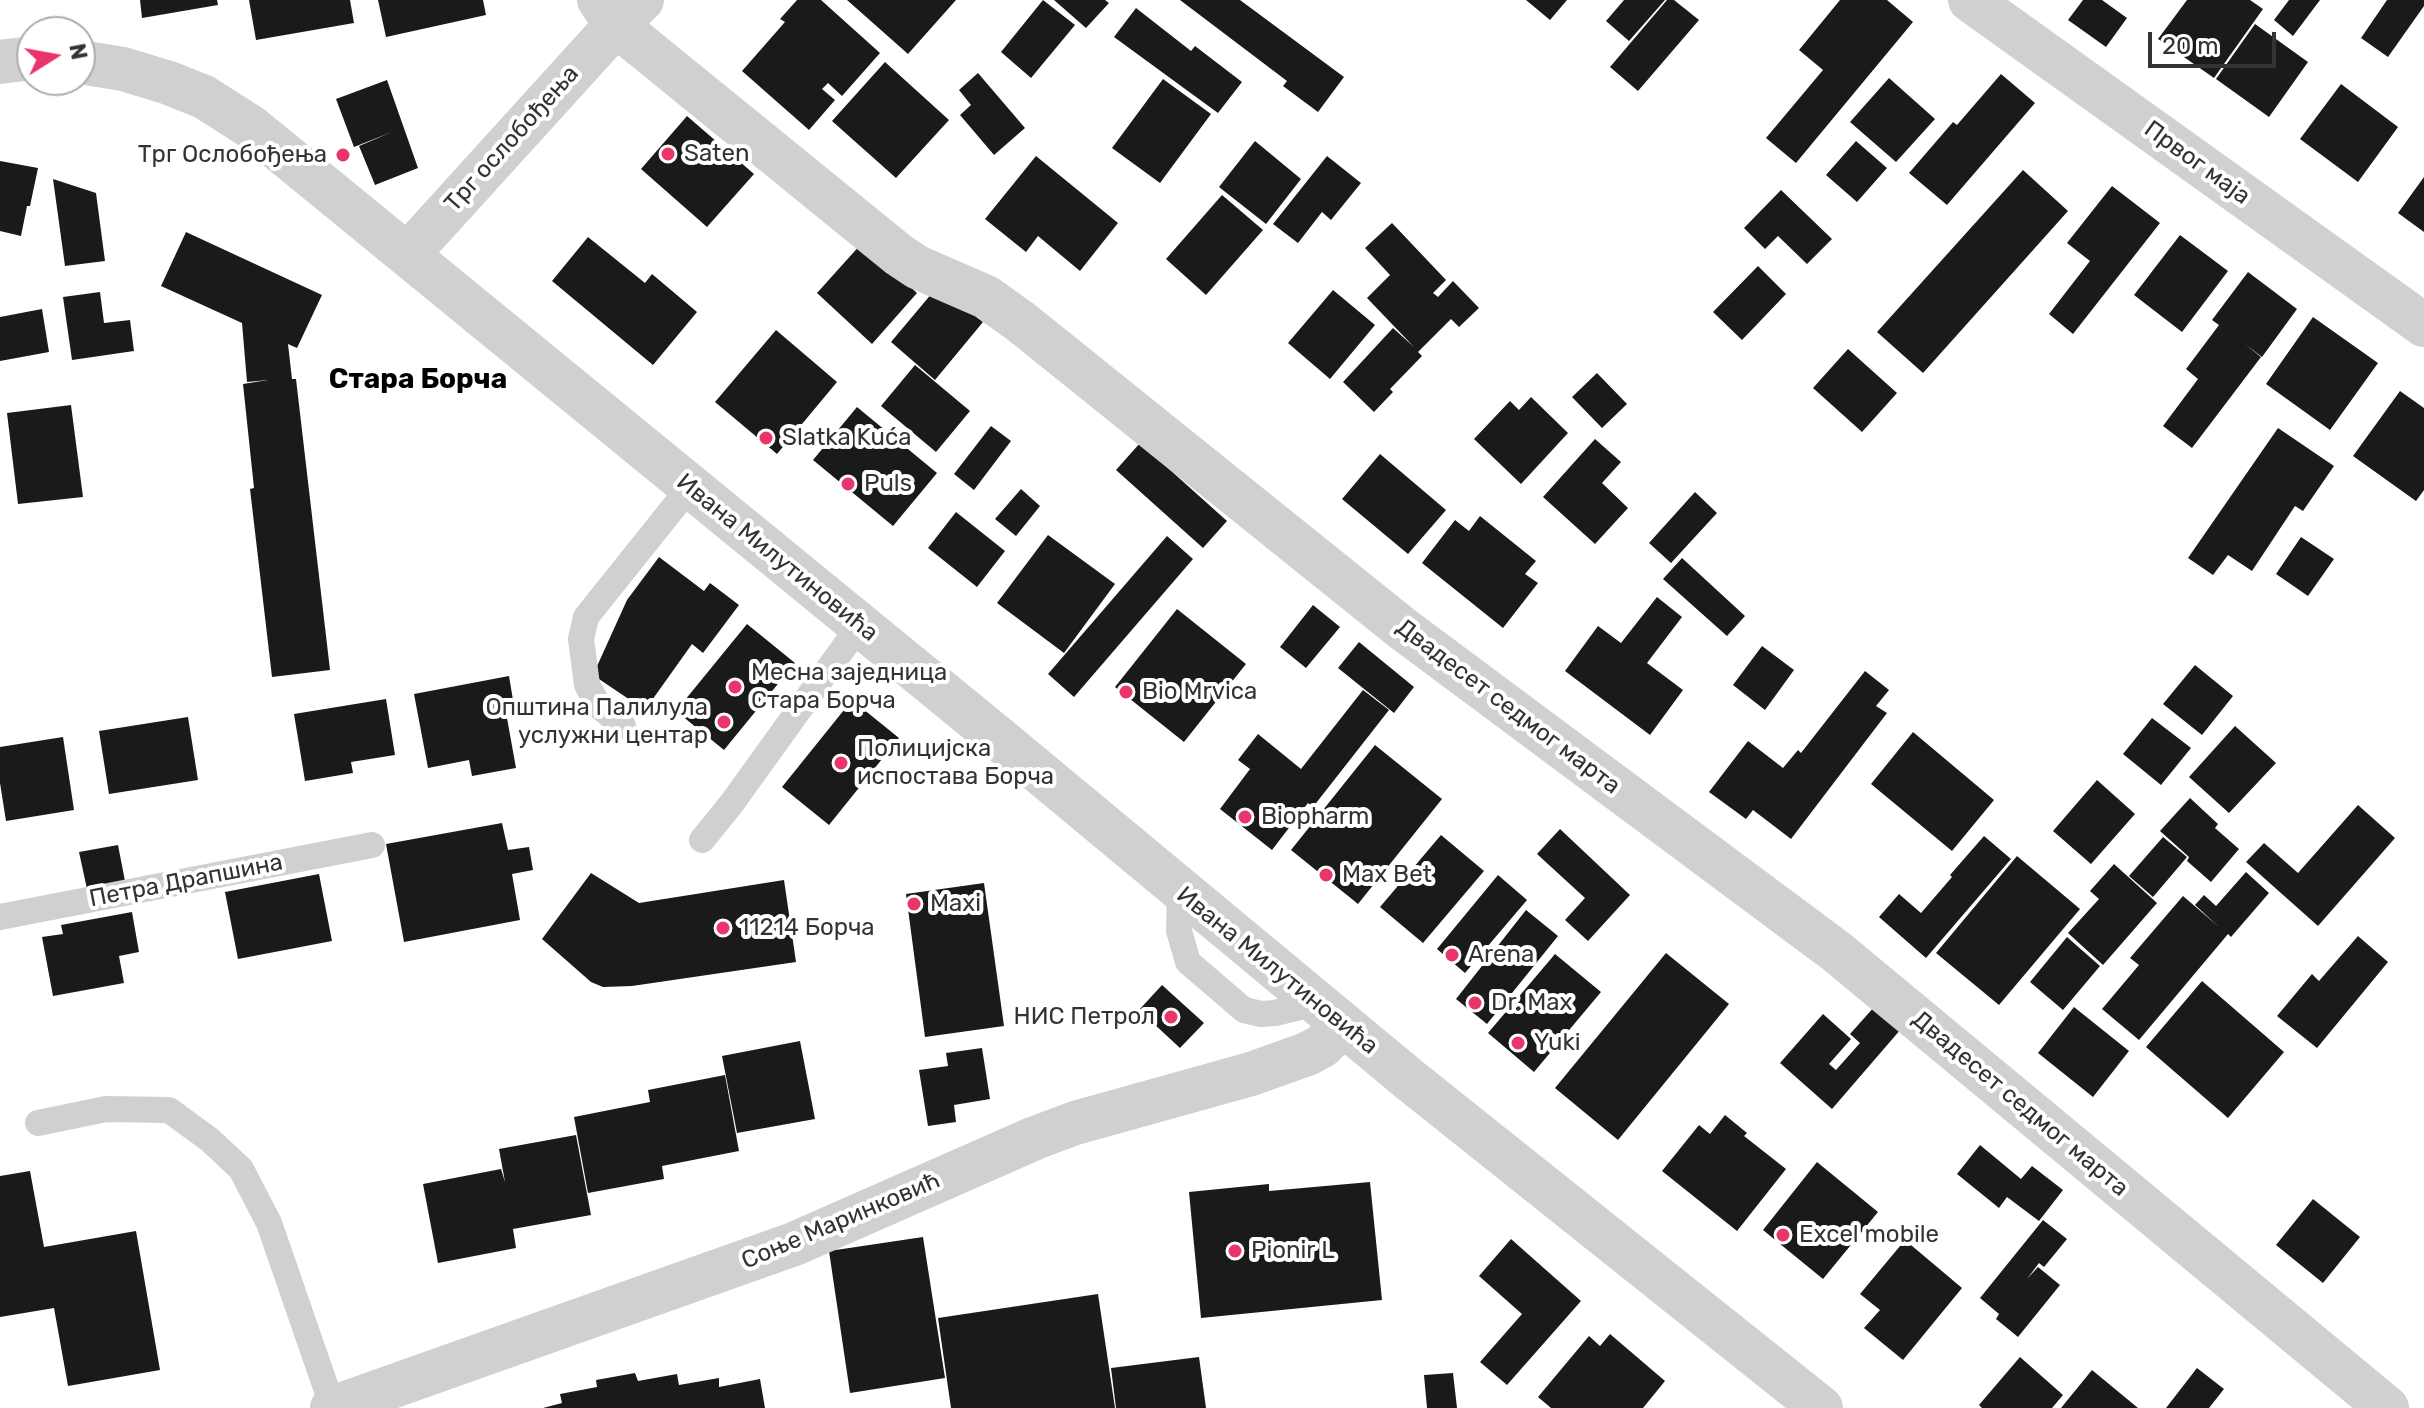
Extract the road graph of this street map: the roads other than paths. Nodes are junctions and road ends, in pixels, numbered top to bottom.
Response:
1 (1970, 0) edge
2 (619, 8) edge
3 (96, 65) edge
4 (408, 254) junction
5 (2424, 325) edge
6 (690, 487) junction
7 (860, 625) junction
8 (623, 726) dead end
9 (702, 840) dead end
10 (372, 845) dead end
11 (0, 917) edge
12 (1329, 1014) junction
13 (38, 1123) dead end
14 (333, 1408) edge
15 (1821, 1408) edge
16 (2387, 1408) edge

1 - 5 street, Првог маја
2 - 4 street, Трг ослобођења
2 - 16 street, Двадесет седмог марта
3 - 4 street, Ивана Милутиновића
4 - 6 street, Ивана Милутиновића
6 - 7 street, Ивана Милутиновића
6 - 8 lane
7 - 9 lane
7 - 12 street, Ивана Милутиновића
10 - 11 lane, Петра Драпшина
12 - 14 street, Соње Маринковић
12 - 15 street, Ивана Милутиновића
13 - 14 lane

